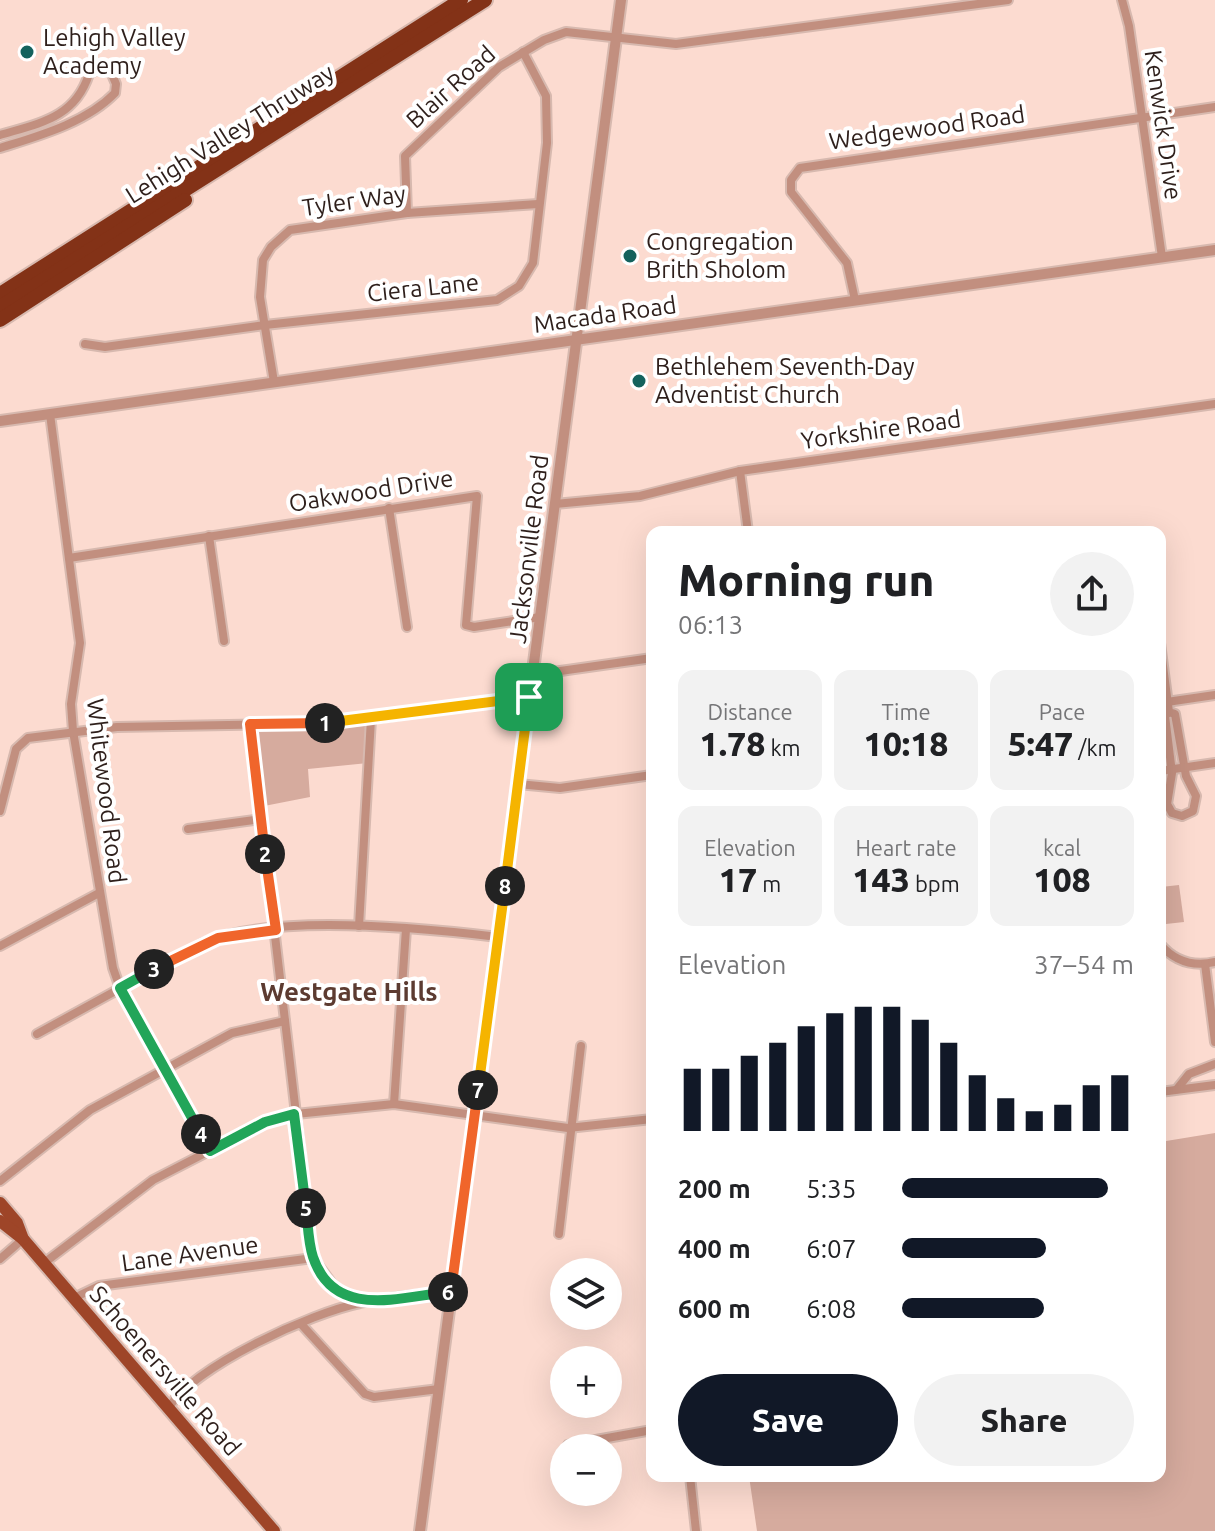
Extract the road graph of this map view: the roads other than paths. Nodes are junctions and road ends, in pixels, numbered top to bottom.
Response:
1 (461, 0) edge
2 (485, 0) edge
3 (621, 0) edge
4 (1008, 0) edge
5 (1122, 0) edge
6 (945, 4) edge
7 (616, 38) junction
8 (523, 52) junction
9 (363, 76) junction
10 (1215, 107) edge
11 (1141, 118) junction
12 (0, 135) edge
13 (0, 148) edge
14 (538, 204) junction
15 (407, 213) junction
16 (1215, 250) edge
17 (1162, 257) junction
18 (0, 294) edge
19 (855, 300) junction
20 (0, 307) edge
21 (0, 320) edge
22 (265, 325) junction
23 (577, 338) junction
24 (85, 344) dead end
25 (274, 382) junction
26 (1215, 404) edge
27 (50, 414) junction
28 (0, 421) edge
29 (740, 471) junction
30 (555, 504) junction
31 (389, 508) junction
32 (747, 526) edge
33 (209, 536) junction
34 (69, 558) junction
35 (540, 617) junction
36 (407, 627) dead end
37 (224, 641) dead end
38 (646, 659) edge
39 (532, 675) junction
40 (1215, 695) edge
41 (529, 697) junction
42 (1166, 702) edge
43 (1166, 706) edge
44 (1169, 712) junction
45 (1166, 715) edge
46 (371, 719) junction
47 (250, 724) junction
48 (1166, 725) edge
49 (73, 731) junction
50 (1215, 763) edge
51 (1184, 768) junction
52 (1171, 769) junction
53 (1166, 770) edge
54 (646, 776) edge
55 (518, 784) junction
56 (0, 811) edge
57 (261, 819) junction
58 (188, 829) dead end
59 (99, 893) junction
60 (359, 926) junction
61 (406, 929) junction
62 (276, 930) junction
63 (498, 937) junction
64 (0, 946) edge
65 (1166, 949) edge
66 (1215, 962) edge
67 (1205, 964) junction
68 (120, 988) junction
69 (285, 1021) junction
70 (37, 1034) dead end
71 (1215, 1042) edge
72 (581, 1046) dead end
73 (1215, 1064) edge
74 (165, 1069) junction
75 (1215, 1085) edge
76 (1177, 1089) junction
77 (1166, 1091) edge
78 (394, 1104) junction
79 (294, 1114) junction
80 (475, 1116) junction
81 (646, 1120) edge
82 (573, 1129) junction
83 (210, 1151) junction
84 (0, 1181) edge
85 (0, 1203) edge
86 (0, 1221) edge
87 (559, 1234) dead end
88 (23, 1239) junction
89 (313, 1258) junction
90 (0, 1259) edge
91 (44, 1263) junction
92 (451, 1291) junction
93 (74, 1298) junction
94 (362, 1302) junction
95 (301, 1324) junction
96 (439, 1389) junction
97 (169, 1407) junction
98 (646, 1431) edge
99 (622, 1435) edge
100 (691, 1482) edge
101 (274, 1531) edge
102 (420, 1531) edge
103 (696, 1531) edge

1 - 18 highway, Lehigh Valley Thruway
2 - 9 highway, Lehigh Valley Thruway
3 - 7 street, Jacksonville Road
4 - 6 street, Blair Road
5 - 11 street, Kenwick Drive
6 - 7 street, Blair Road
7 - 8 street, Blair Road
7 - 23 street, Jacksonville Road
8 - 14 street, Ciera Lane
8 - 15 street, Blair Road
9 - 20 highway, Lehigh Valley Thruway
9 - 21 highway
10 - 11 street, Wedgewood Road
11 - 17 street, Kenwick Drive
11 - 19 street, Wedgewood Road
12 - 13 street
14 - 15 street, Tyler Way
14 - 22 street, Ciera Lane
15 - 22 street, Tyler Way
16 - 17 street, Macada Road
17 - 19 street, Macada Road
19 - 23 street, Macada Road
22 - 24 street, Ciera Lane
22 - 25 street, Tyler Way
23 - 25 street, Macada Road
23 - 30 street, Jacksonville Road
25 - 27 street, Macada Road
26 - 29 street, Yorkshire Road
27 - 28 street, Macada Road
27 - 34 street, Whitewood Road
29 - 30 street, Yorkshire Road
29 - 32 street
30 - 35 street, Jacksonville Road
31 - 33 street, Oakwood Drive
31 - 35 street, Oakwood Drive
31 - 36 street
33 - 34 street, Oakwood Drive
33 - 37 street
34 - 49 street, Whitewood Road
35 - 39 street, Jacksonville Road
38 - 39 street
39 - 41 street, Jacksonville Road
40 - 42 street
41 - 46 street
41 - 55 street, Jacksonville Road
43 - 44 street
44 - 45 street
44 - 51 street
46 - 47 street
46 - 60 street
47 - 49 street
47 - 57 street
48 - 52 street
49 - 56 street
49 - 59 street, Whitewood Road
50 - 51 street
51 - 52 street
51 - 52 street
52 - 53 street
54 - 55 street
55 - 63 street, Jacksonville Road
57 - 58 street
57 - 62 street
59 - 64 street
59 - 68 street, Whitewood Road
60 - 61 street
60 - 62 street
61 - 63 street
61 - 78 street
62 - 68 street
62 - 69 street
63 - 80 street, Jacksonville Road
65 - 67 street
66 - 67 street
67 - 71 street
68 - 70 street
68 - 74 street, Whitewood Road
69 - 74 street
69 - 79 street
72 - 82 street
73 - 76 street
74 - 83 street, Whitewood Road
74 - 84 street
75 - 76 street
76 - 77 street
78 - 79 street
78 - 80 street
79 - 83 street
79 - 89 street
80 - 82 street
80 - 92 street, Jacksonville Road
81 - 82 street
82 - 87 street
83 - 91 street
85 - 88 main road, Schoenersville Road
86 - 88 main road, Schoenersville Road
88 - 90 street
88 - 91 main road, Schoenersville Road
89 - 93 street, Lane Avenue
89 - 94 street
91 - 93 main road, Schoenersville Road
92 - 94 street
92 - 96 street, Jacksonville Road
93 - 97 main road, Schoenersville Road
94 - 95 street
95 - 96 street
95 - 97 street
96 - 102 street, Jacksonville Road
97 - 101 main road, Schoenersville Road
98 - 99 street
100 - 103 street

